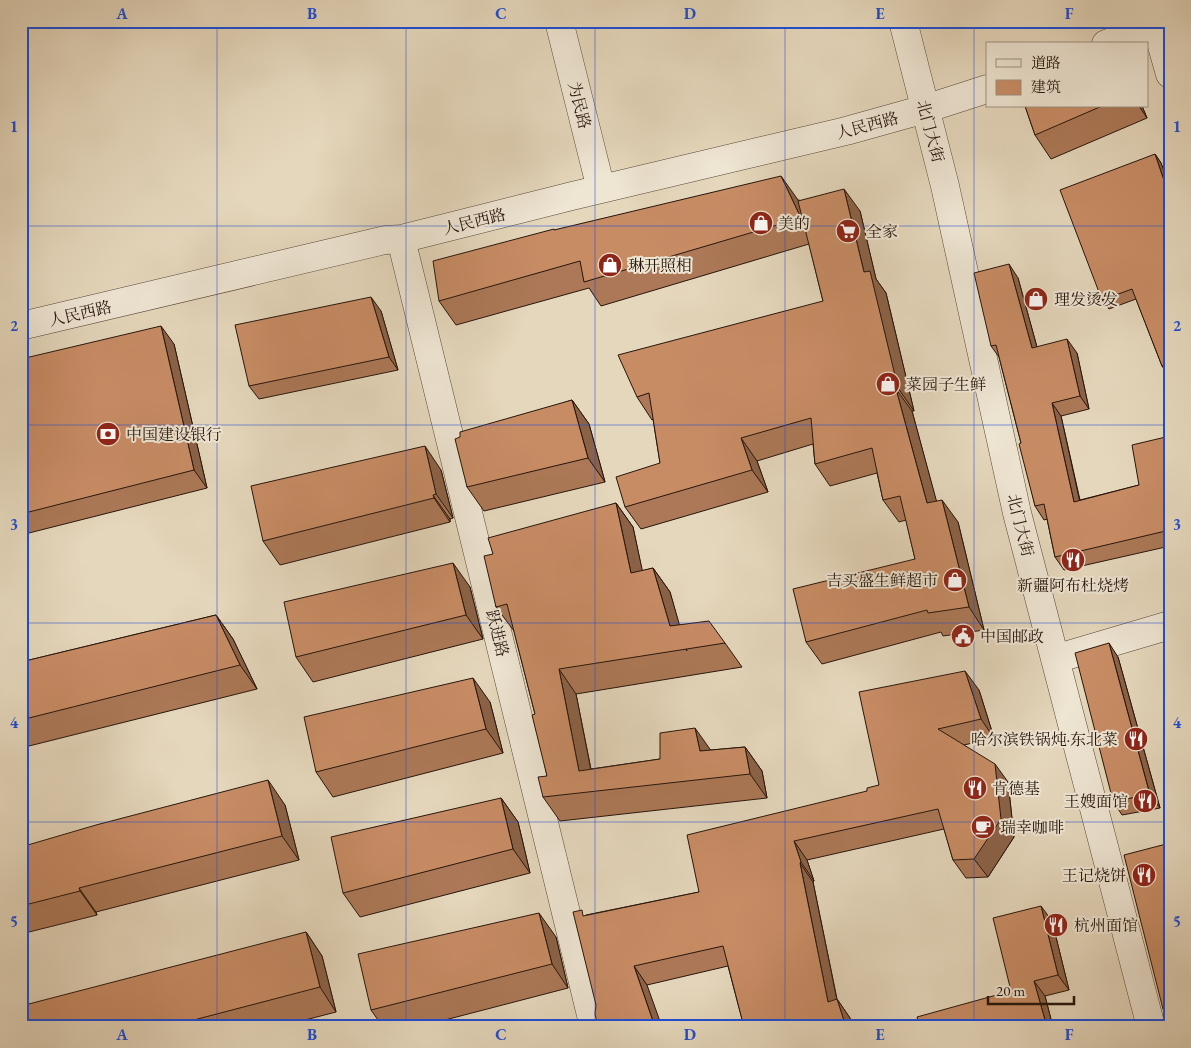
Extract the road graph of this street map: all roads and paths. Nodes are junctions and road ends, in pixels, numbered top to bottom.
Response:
1 (559, 21) edge
2 (903, 21) edge
3 (1161, 23) edge
4 (1111, 42) edge
5 (1170, 74) edge
6 (986, 89) edge
7 (925, 109) junction
8 (601, 189) junction
9 (401, 239) junction
10 (21, 326) edge
11 (1170, 625) edge
12 (1055, 659) junction
13 (594, 1027) edge
14 (1151, 1027) edge

1 - 8 street, 为民路
2 - 7 street, 北门大街
3 - 4 street
3 - 5 street
6 - 7 street, 人民西路
7 - 8 street, 人民西路
7 - 12 street, 北门大街
8 - 9 street, 人民西路
9 - 10 street, 人民西路
9 - 13 street, 跃进路
11 - 12 street
12 - 14 street, 北门大街

